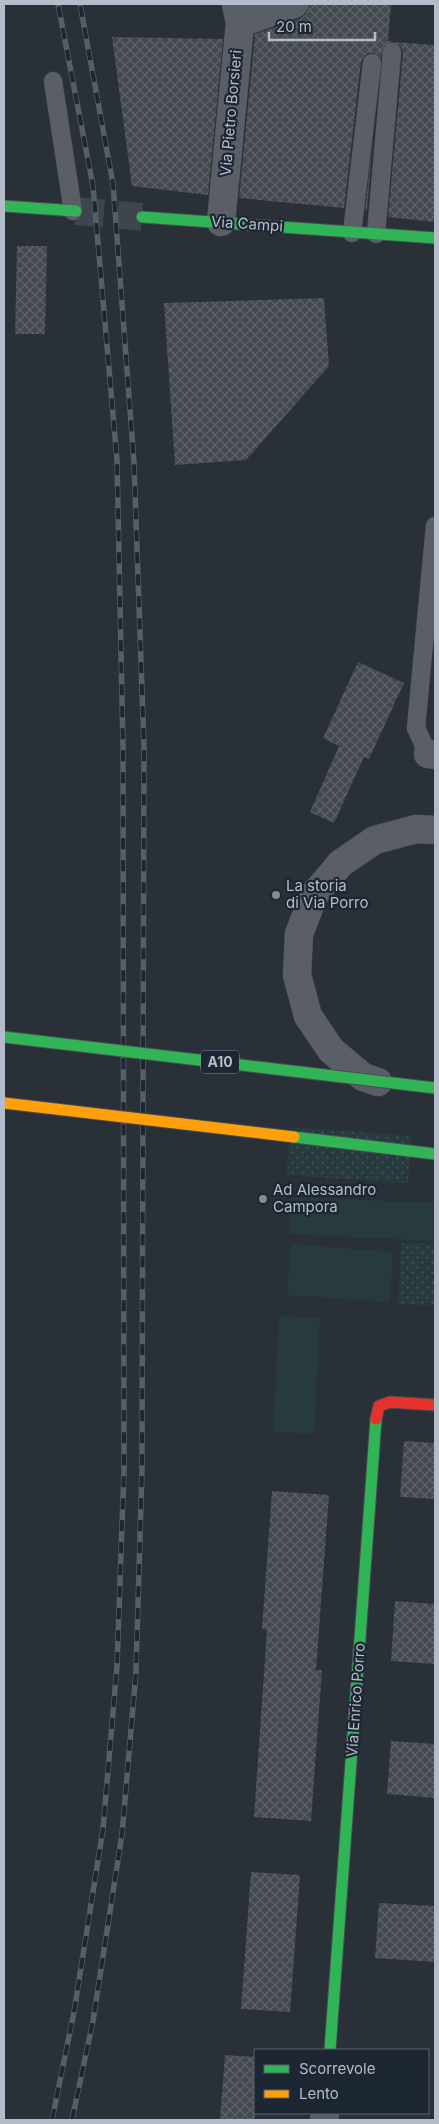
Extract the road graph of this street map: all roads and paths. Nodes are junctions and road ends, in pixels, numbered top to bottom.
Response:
1 (294, 4) edge
2 (238, 13) edge
3 (392, 52) dead end
4 (372, 63) dead end
5 (53, 81) dead end
6 (4, 206) edge
7 (74, 211) joint
8 (142, 217) tunnel mouth
9 (221, 222) junction
10 (352, 233) junction
11 (376, 234) junction
12 (435, 238) edge
13 (435, 526) edge
14 (432, 754) edge
15 (435, 830) edge
16 (4, 1037) edge
17 (435, 1088) edge
18 (435, 1093) edge
19 (4, 1103) edge
20 (435, 1154) edge
21 (435, 1405) edge
22 (330, 2049) edge

1 - 2 street
2 - 9 street, Via Pietro Borsieri
3 - 11 lane
4 - 10 lane
5 - 7 lane
6 - 7 main road
8 - 9 main road, Via Campi
9 - 10 main road, Via Campi
10 - 11 main road, Via Campi
11 - 12 main road, Via Campi
13 - 14 lane
15 - 18 street
16 - 17 main road, A10, bridge
19 - 20 main road, bridge
21 - 22 main road, Via Enrico Porro

